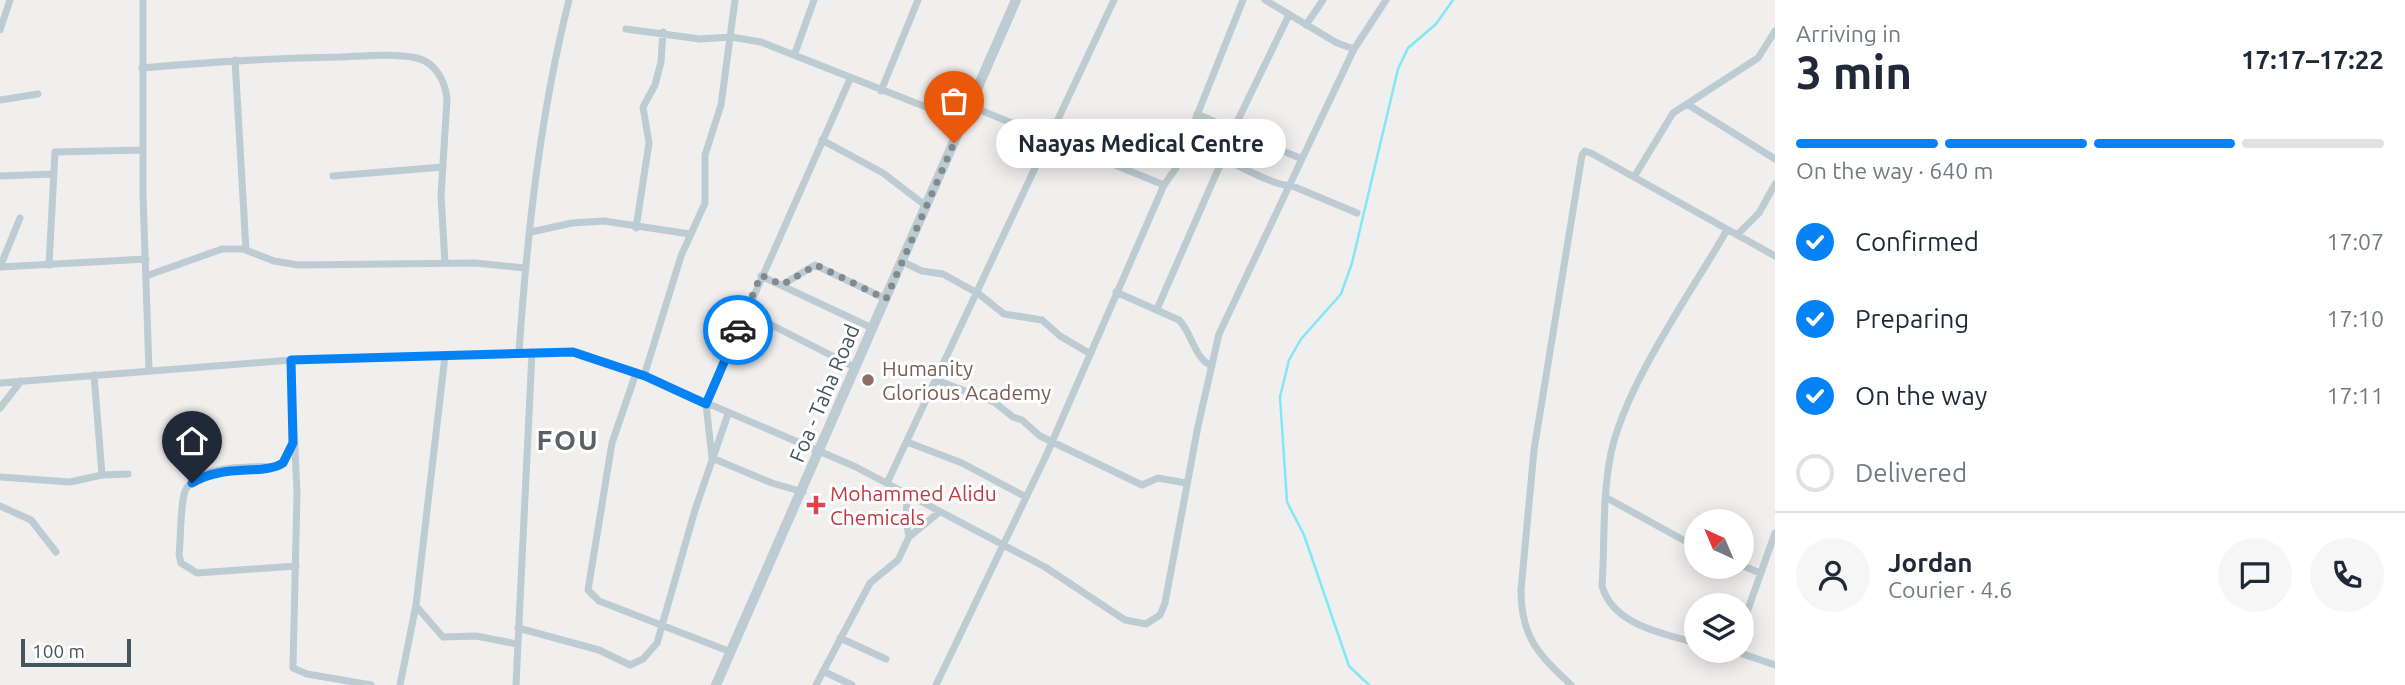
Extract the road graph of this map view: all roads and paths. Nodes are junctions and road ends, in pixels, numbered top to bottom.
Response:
1 (10, 0) edge
2 (143, 0) edge
3 (569, 0) edge
4 (735, 0) edge
5 (814, 0) edge
6 (918, 0) edge
7 (1016, 0) edge
8 (1114, 0) edge
9 (1243, 0) edge
10 (1265, 0) edge
11 (1323, 0) edge
12 (1386, 0) edge
13 (1289, 15) junction
14 (1306, 25) junction
15 (626, 29) dead end
16 (0, 30) edge
17 (1775, 30) edge
18 (663, 32) junction
19 (731, 37) junction
20 (1767, 44) junction
21 (1354, 49) junction
22 (1775, 51) edge
23 (795, 53) junction
24 (234, 60) junction
25 (142, 68) junction
26 (850, 79) junction
27 (881, 91) junction
28 (38, 94) dead end
29 (0, 100) edge
30 (1687, 104) junction
31 (970, 106) junction
32 (1198, 114) junction
33 (964, 122) junction
34 (1234, 128) junction
35 (1051, 138) junction
36 (822, 140) junction
37 (1187, 140) junction
38 (144, 150) junction
39 (1224, 156) junction
40 (1775, 158) edge
41 (1302, 159) junction
42 (443, 167) junction
43 (54, 174) junction
44 (0, 176) edge
45 (333, 176) dead end
46 (1634, 177) junction
47 (1775, 184) edge
48 (1164, 185) junction
49 (1290, 185) junction
50 (926, 206) junction
51 (1357, 213) dead end
52 (20, 218) dead end
53 (636, 228) junction
54 (1727, 230) junction
55 (531, 232) junction
56 (690, 234) junction
57 (1737, 235) junction
58 (246, 250) junction
59 (1775, 257) edge
60 (146, 259) junction
61 (903, 262) junction
62 (445, 263) junction
63 (49, 265) junction
64 (0, 267) edge
65 (524, 268) junction
66 (761, 275) junction
67 (146, 276) junction
68 (782, 285) junction
69 (1116, 292) junction
70 (979, 294) junction
71 (886, 299) junction
72 (1157, 309) junction
73 (746, 312) junction
74 (872, 328) junction
75 (520, 352) junction
76 (532, 352) junction
77 (1089, 353) junction
78 (445, 356) junction
79 (291, 360) junction
80 (1212, 366) junction
81 (854, 368) junction
82 (149, 371) junction
83 (636, 373) junction
84 (94, 375) junction
85 (645, 376) junction
86 (936, 380) junction
87 (21, 381) junction
88 (0, 383) edge
89 (706, 404) junction
90 (0, 408) edge
91 (728, 414) junction
92 (907, 442) junction
93 (1051, 442) junction
94 (293, 443) junction
95 (821, 452) junction
96 (712, 458) junction
97 (128, 474) dead end
98 (102, 475) junction
99 (0, 477) edge
100 (887, 483) junction
101 (1186, 483) junction
102 (803, 492) junction
103 (1026, 496) junction
104 (907, 497) junction
105 (1607, 498) junction
106 (0, 506) edge
107 (938, 513) junction
108 (1775, 533) edge
109 (909, 537) junction
110 (1684, 540) edge
111 (1003, 544) junction
112 (56, 552) dead end
113 (296, 566) junction
114 (1754, 571) edge
115 (1759, 573) junction
116 (1753, 593) edge
117 (416, 606) junction
118 (660, 625) junction
119 (518, 628) junction
120 (840, 638) junction
121 (1684, 639) edge
122 (517, 644) junction
123 (731, 652) junction
124 (886, 659) dead end
125 (1754, 659) edge
126 (1775, 665) edge
127 (823, 671) junction
128 (371, 685) edge
129 (400, 685) edge
130 (516, 685) edge
131 (716, 685) edge
132 (816, 685) edge
133 (852, 685) edge
134 (936, 685) edge
135 (1571, 685) edge

1 - 16 street
2 - 25 street
3 - 55 street
4 - 19 street
5 - 23 street
6 - 27 street
7 - 31 street, Foa - Taha Road
8 - 35 street
9 - 32 street
10 - 13 street
11 - 14 street
12 - 21 street
13 - 14 street
13 - 34 street
14 - 21 street
15 - 18 street
17 - 20 street
18 - 19 street
18 - 53 street
19 - 23 street
19 - 56 street
20 - 22 street
20 - 30 street
21 - 41 street
23 - 26 street
24 - 25 street
24 - 42 street
24 - 58 street
25 - 38 street
26 - 27 street
26 - 36 street
27 - 33 street
28 - 29 street
30 - 40 street
30 - 46 street
31 - 33 street, Foa - Taha Road
31 - 35 street
32 - 34 street
32 - 37 street
33 - 50 street, Foa - Taha Road
34 - 41 street
35 - 48 street
35 - 70 street
36 - 50 street
36 - 66 street
37 - 39 street
37 - 48 street
38 - 43 street
38 - 60 street
39 - 49 street
39 - 72 street
41 - 49 street
42 - 45 street
42 - 62 street
43 - 44 street
43 - 63 street
46 - 54 street
46 - 135 street
47 - 57 street
48 - 69 street
49 - 51 street
49 - 80 street
50 - 61 street, Foa - Taha Road
52 - 64 street
53 - 55 street
53 - 56 street
54 - 57 street
54 - 105 street
55 - 65 street
56 - 85 street
57 - 59 street
58 - 62 street
58 - 67 street
60 - 63 street
60 - 67 street
61 - 70 street
61 - 71 street, Foa - Taha Road
62 - 65 street
63 - 64 street
65 - 75 street
66 - 68 street
66 - 73 street
67 - 82 street
68 - 71 street
68 - 74 street
69 - 72 street
69 - 77 street
70 - 77 street
70 - 86 street
71 - 74 street, Foa - Taha Road
72 - 80 street
73 - 81 street
73 - 89 street
74 - 81 street, Foa - Taha Road
75 - 76 street
75 - 78 street
76 - 83 street
76 - 119 street
77 - 93 street
78 - 79 street
78 - 117 street
79 - 82 street
79 - 94 street
80 - 101 street
81 - 95 street, Foa - Taha Road
82 - 84 street
83 - 85 street
83 - 118 street
84 - 87 street
84 - 98 street
85 - 89 street
86 - 92 street
86 - 93 street
87 - 88 street
87 - 90 street
89 - 91 street
89 - 96 street
91 - 95 street
91 - 96 street
92 - 100 street
92 - 103 street
93 - 101 street
93 - 103 street
94 - 113 street
94 - 113 street
95 - 100 street
95 - 102 street, Foa - Taha Road
96 - 102 street
96 - 118 street
97 - 98 street
98 - 99 street
100 - 104 street
101 - 111 street
102 - 123 street, Foa - Taha Road
103 - 111 street
104 - 107 street
104 - 109 street
105 - 110 street
105 - 121 street
106 - 112 street
107 - 109 street
107 - 111 street
108 - 115 street
109 - 120 street
111 - 134 street
113 - 128 street
114 - 115 street
115 - 116 street
117 - 122 street
117 - 129 street
118 - 119 street
118 - 123 street
119 - 122 street
120 - 124 street
120 - 127 street
122 - 130 street
123 - 131 street, Foa - Taha Road
125 - 126 street
127 - 132 street
127 - 133 street

